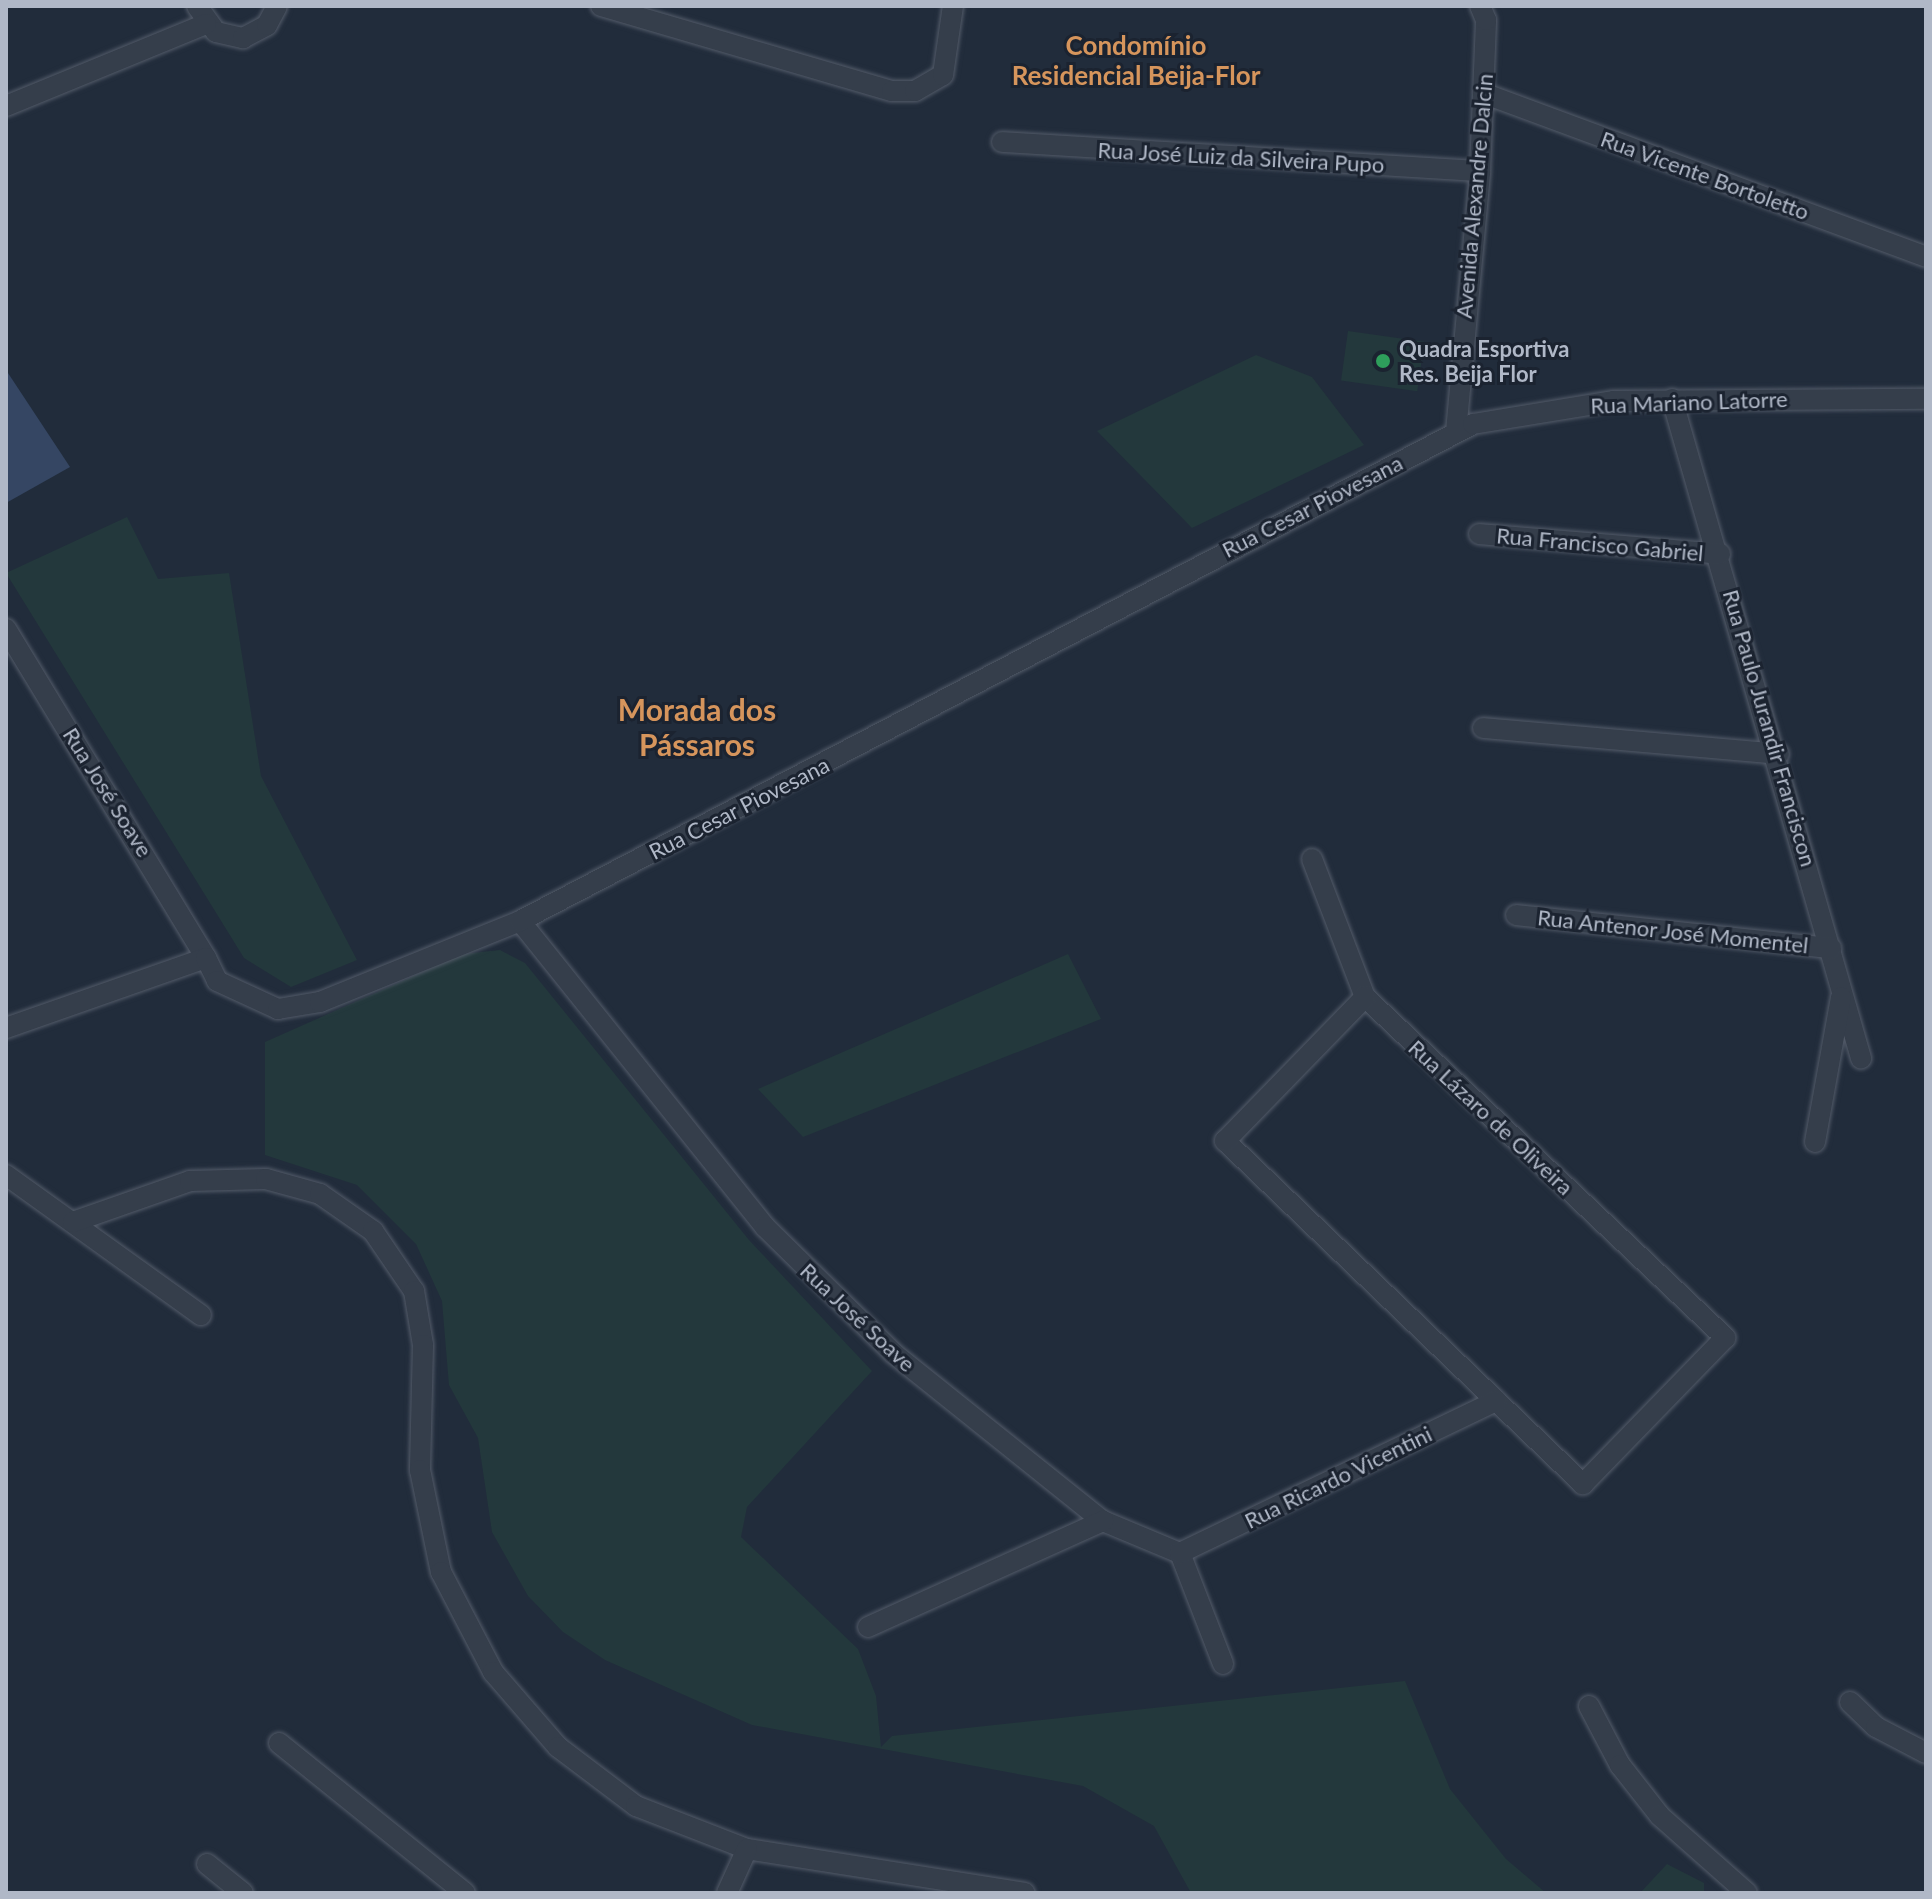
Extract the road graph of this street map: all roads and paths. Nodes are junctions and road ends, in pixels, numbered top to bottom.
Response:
1 (296, 6) edge
2 (601, 6) edge
3 (953, 6) edge
4 (1482, 7) edge
5 (276, 10) edge
6 (201, 15) edge
7 (1483, 93) junction
8 (6, 106) edge
9 (1002, 142) dead end
10 (1480, 171) junction
11 (1926, 257) edge
12 (1672, 399) junction
13 (1926, 399) edge
14 (1456, 432) junction
15 (1479, 534) dead end
16 (1720, 554) junction
17 (6, 629) edge
18 (1483, 728) dead end
19 (1779, 754) junction
20 (1312, 859) dead end
21 (1516, 915) dead end
22 (520, 921) junction
23 (1831, 948) junction
24 (206, 958) junction
25 (1842, 989) junction
26 (1365, 997) junction
27 (6, 1028) edge
28 (1861, 1058) dead end
29 (1815, 1142) dead end
30 (6, 1175) edge
31 (73, 1222) junction
32 (201, 1315) dead end
33 (1496, 1401) junction
34 (1103, 1521) junction
35 (1180, 1553) junction
36 (868, 1627) dead end
37 (1223, 1664) dead end
38 (1850, 1702) dead end
39 (1589, 1706) dead end
40 (279, 1743) dead end
41 (1926, 1753) edge
42 (747, 1849) junction
43 (207, 1864) dead end
44 (243, 1893) edge
45 (465, 1893) edge
46 (727, 1893) edge
47 (1025, 1893) edge
48 (1747, 1893) edge

1 - 5 street
2 - 3 street
4 - 7 street, Avenida Alexandre Dalcin
5 - 6 street
6 - 8 street
7 - 10 street, Avenida Alexandre Dalcin
7 - 11 street, Rua Vicente Bortoletto
9 - 10 street, Rua José Luiz da Silveira Pupo
10 - 14 street, Avenida Alexandre Dalcin
12 - 13 street, Rua Mariano Latorre
12 - 14 street, Rua Mariano Latorre
12 - 16 street, Rua Paulo Jurandir Franciscon
14 - 22 street, Rua Cesar Piovesana
15 - 16 street, Rua Francisco Gabriel
16 - 19 street, Rua Paulo Jurandir Franciscon
17 - 24 street, Rua José Soave
18 - 19 street
19 - 23 street, Rua Paulo Jurandir Franciscon
20 - 26 street, Rua Lázaro de Oliveira
21 - 23 street, Rua Antenor José Momentel
22 - 24 street, Rua Cesar Piovesana
22 - 34 street, Rua José Soave
23 - 25 street, Rua Paulo Jurandir Franciscon
24 - 27 street
25 - 28 street, Rua Paulo Jurandir Franciscon
25 - 29 street
26 - 33 street
26 - 33 street, Rua Lázaro de Oliveira
30 - 31 street
31 - 32 street
31 - 42 street
33 - 35 street, Rua Ricardo Vicentini
34 - 35 street, Rua José Soave
34 - 36 street
35 - 37 street
38 - 41 street
39 - 48 street
40 - 45 street
42 - 46 street
42 - 47 street
43 - 44 street

